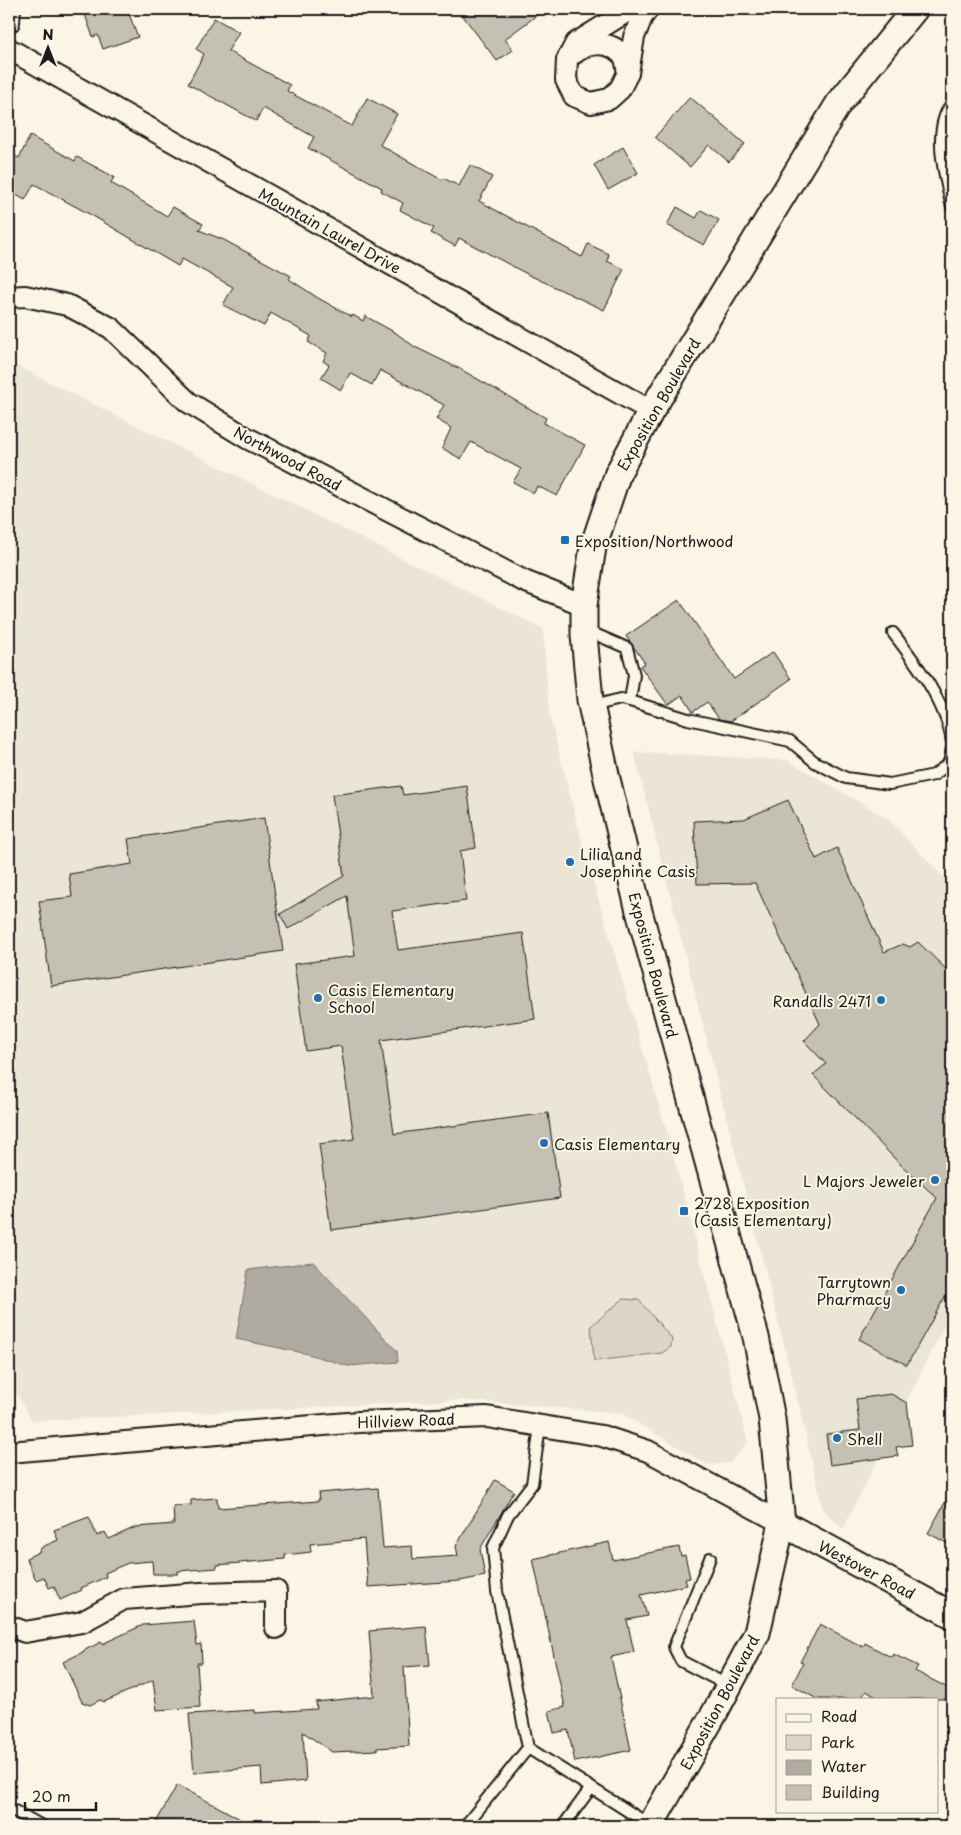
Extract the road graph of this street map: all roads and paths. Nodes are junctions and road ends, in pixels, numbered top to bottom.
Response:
1 (10, 9) edge
2 (631, 9) edge
3 (648, 9) edge
4 (909, 10) edge
5 (9, 22) edge
6 (9, 49) edge
7 (567, 60) junction
8 (628, 73) junction
9 (952, 103) edge
10 (952, 208) edge
11 (9, 297) edge
12 (651, 411) junction
13 (584, 605) junction
14 (893, 633) dead end
15 (584, 635) junction
16 (630, 701) junction
17 (591, 706) junction
18 (952, 742) edge
19 (952, 748) edge
20 (540, 1426) junction
21 (9, 1452) edge
22 (782, 1523) junction
23 (710, 1558) dead end
24 (952, 1615) edge
25 (9, 1626) edge
26 (276, 1628) dead end
27 (729, 1686) junction
28 (528, 1748) junction
29 (592, 1788) junction
30 (9, 1808) edge
31 (42, 1826) edge
32 (465, 1826) edge
33 (563, 1826) edge
34 (651, 1826) edge

1 - 5 street
2 - 7 street
3 - 8 street
4 - 12 street, Exposition Boulevard
6 - 12 street, Mountain Laurel Drive
7 - 8 street
7 - 8 street
9 - 10 lane
11 - 13 street, Northwood Road
12 - 13 street, Exposition Boulevard
13 - 15 street, Exposition Boulevard
14 - 18 lane
15 - 16 lane
15 - 17 street, Exposition Boulevard
16 - 17 lane
16 - 19 lane
17 - 22 street, Exposition Boulevard
20 - 21 street, Hillview Road
20 - 22 street, Hillview Road
20 - 28 lane
22 - 24 street, Westover Road
22 - 27 street, Exposition Boulevard
23 - 27 lane
25 - 26 street
27 - 34 street, Exposition Boulevard
28 - 29 lane
28 - 32 lane
29 - 33 lane
29 - 34 lane
30 - 31 lane

